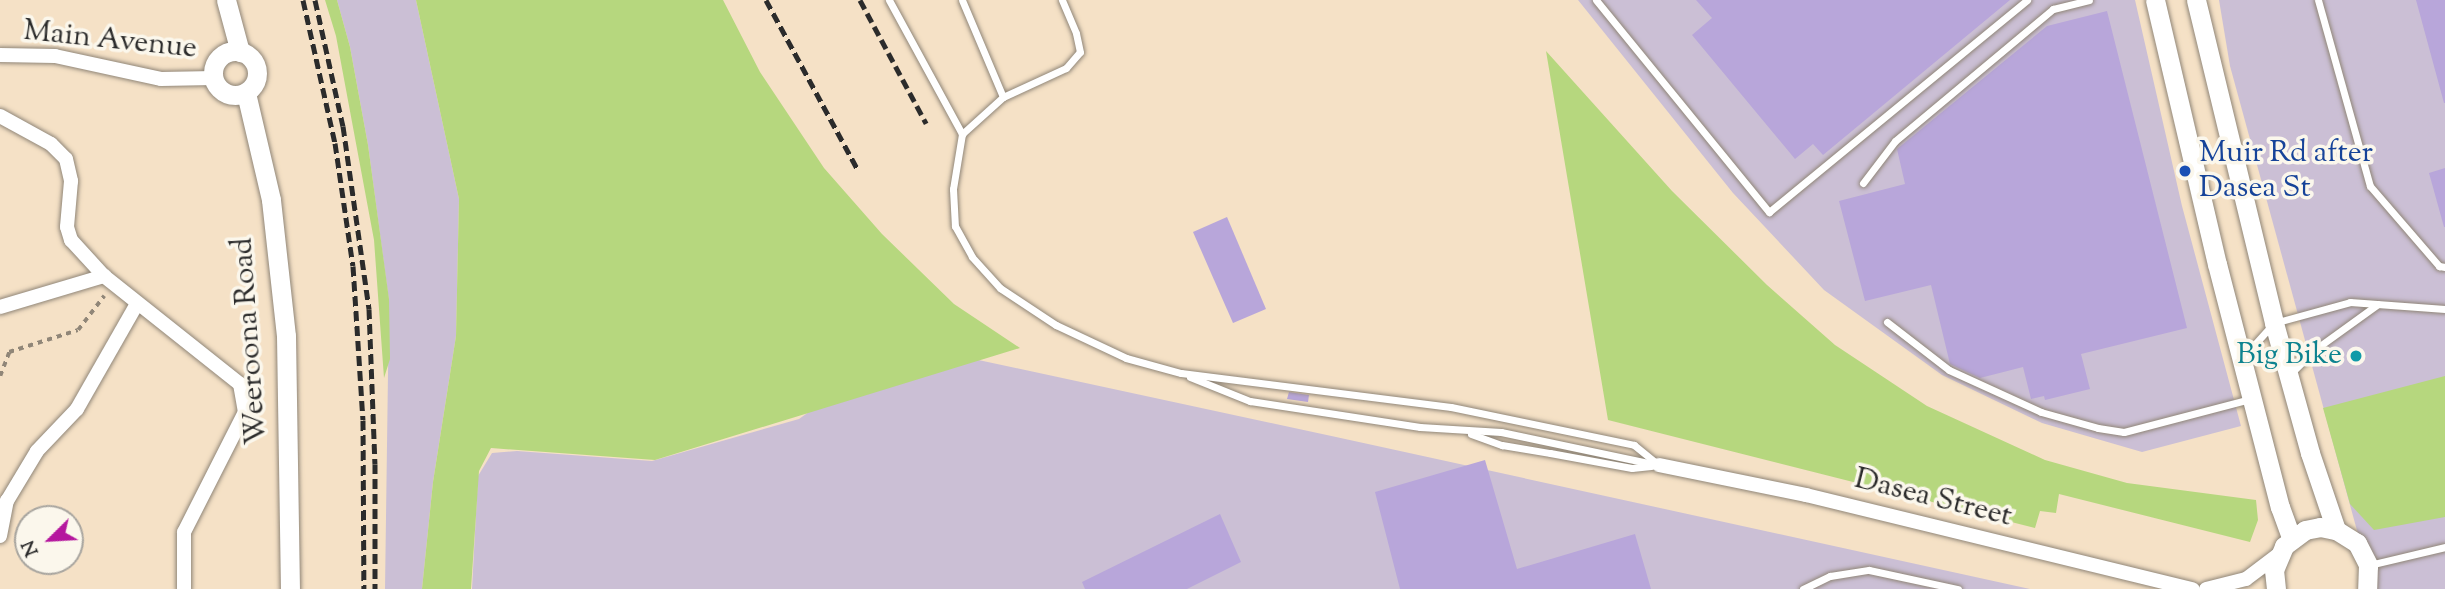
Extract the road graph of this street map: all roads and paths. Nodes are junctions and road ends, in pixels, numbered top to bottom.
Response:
1 (226, 0) edge
2 (889, 0) edge
3 (962, 0) edge
4 (1062, 0) edge
5 (1596, 0) edge
6 (2027, 0) edge
7 (2089, 0) edge
8 (2155, 0) edge
9 (2196, 0) edge
10 (2318, 0) edge
11 (240, 52) junction
12 (0, 55) edge
13 (214, 78) junction
14 (246, 93) junction
15 (1003, 97) junction
16 (0, 116) edge
17 (962, 134) junction
18 (1863, 183) dead end
19 (2445, 267) edge
20 (107, 279) junction
21 (137, 304) junction
22 (2378, 304) junction
23 (0, 307) edge
24 (2445, 309) edge
25 (1887, 322) dead end
26 (2274, 323) junction
27 (2241, 359) junction
28 (1181, 373) junction
29 (2290, 374) junction
30 (0, 376) edge
31 (2252, 398) junction
32 (1463, 432) junction
33 (1659, 465) junction
34 (2333, 522) junction
35 (0, 536) edge
36 (2291, 538) junction
37 (2445, 547) edge
38 (2278, 555) junction
39 (2368, 565) junction
40 (184, 589) edge
41 (290, 589) edge
42 (1803, 589) edge
43 (1958, 589) edge
44 (2193, 589) edge
45 (2206, 589) edge
46 (2276, 589) edge
47 (2367, 589) edge

1 - 11 street
2 - 17 lane
3 - 15 lane
4 - 15 lane
5 - 6 lane
7 - 18 lane
8 - 27 street
9 - 26 street
10 - 19 lane
11 - 13 street
11 - 14 street
12 - 13 street, Main Avenue
13 - 14 street
14 - 41 street, Weeroona Road
15 - 17 lane
16 - 20 street
17 - 28 lane
20 - 21 street
20 - 23 street
20 - 30 path
21 - 35 street
21 - 40 street
22 - 24 lane
22 - 26 lane
22 - 29 lane
25 - 31 lane
26 - 27 lane
26 - 29 street
27 - 31 street
28 - 32 lane
28 - 33 lane
29 - 34 street
31 - 36 street
32 - 33 lane
32 - 33 lane
33 - 44 street, Dasea Street
34 - 36 street
34 - 39 street
36 - 38 street
37 - 39 lane
38 - 45 street
38 - 46 street
39 - 47 street
42 - 43 lane

